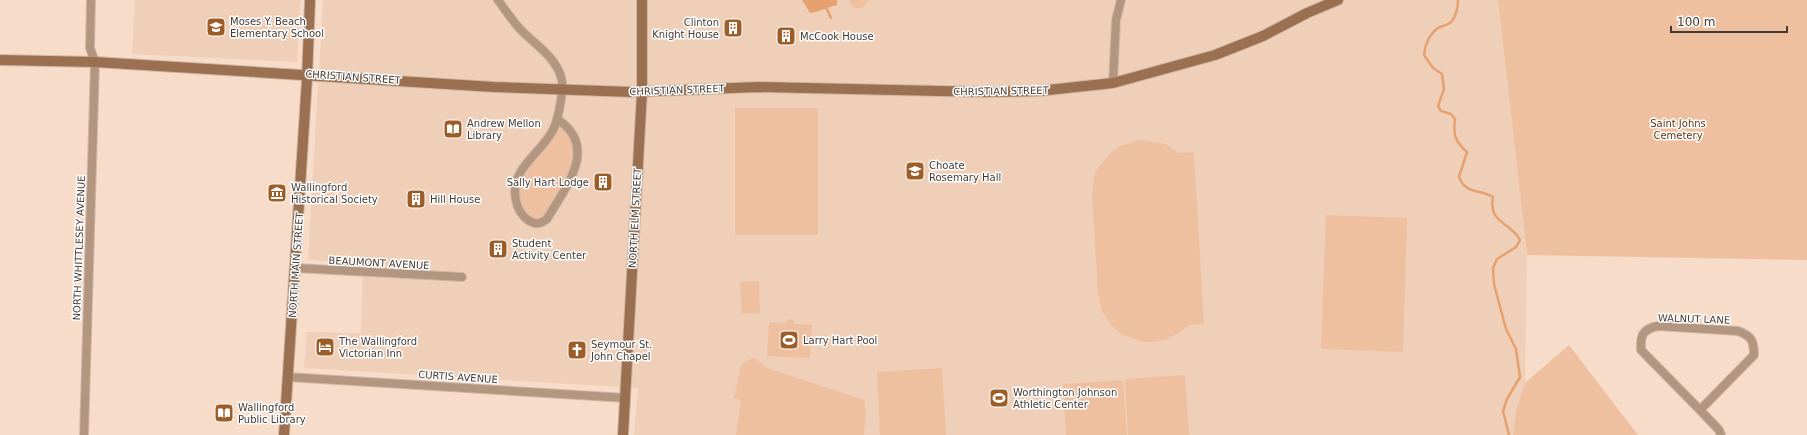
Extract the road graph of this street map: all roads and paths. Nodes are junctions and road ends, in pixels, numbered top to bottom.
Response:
1 (91, 0) edge
2 (310, 0) edge
3 (498, 0) edge
4 (642, 0) edge
5 (1121, 0) edge
6 (1334, 1) edge
7 (0, 60) edge
8 (95, 62) junction
9 (308, 74) junction
10 (1113, 83) junction
11 (562, 89) junction
12 (642, 92) junction
13 (557, 119) junction
14 (296, 268) junction
15 (462, 277) dead end
16 (288, 377) junction
17 (626, 398) junction
18 (1700, 410) junction
19 (84, 435) edge
20 (284, 435) edge
21 (623, 435) edge
22 (1721, 435) edge

1 - 8 street, NORTH WHITTLESEY AVENUE
2 - 9 main road, NORTH MAIN STREET
3 - 11 street
4 - 12 main road, NORTH ELM STREET
5 - 10 street
6 - 10 main road, CHRISTIAN STREET
7 - 8 main road, CHRISTIAN STREET
8 - 9 main road, CHRISTIAN STREET
8 - 19 street, NORTH WHITTLESEY AVENUE
9 - 11 main road, CHRISTIAN STREET
9 - 14 main road, NORTH MAIN STREET
10 - 12 main road, CHRISTIAN STREET
11 - 12 main road, CHRISTIAN STREET
11 - 13 street
12 - 17 main road, NORTH ELM STREET
13 - 13 street
14 - 15 street, BEAUMONT AVENUE
14 - 16 main road, NORTH MAIN STREET
16 - 17 street, CURTIS AVENUE
16 - 20 main road, NORTH MAIN STREET
17 - 21 main road, NORTH ELM STREET
18 - 18 street, WALNUT LANE
18 - 22 street, WALNUT LANE

